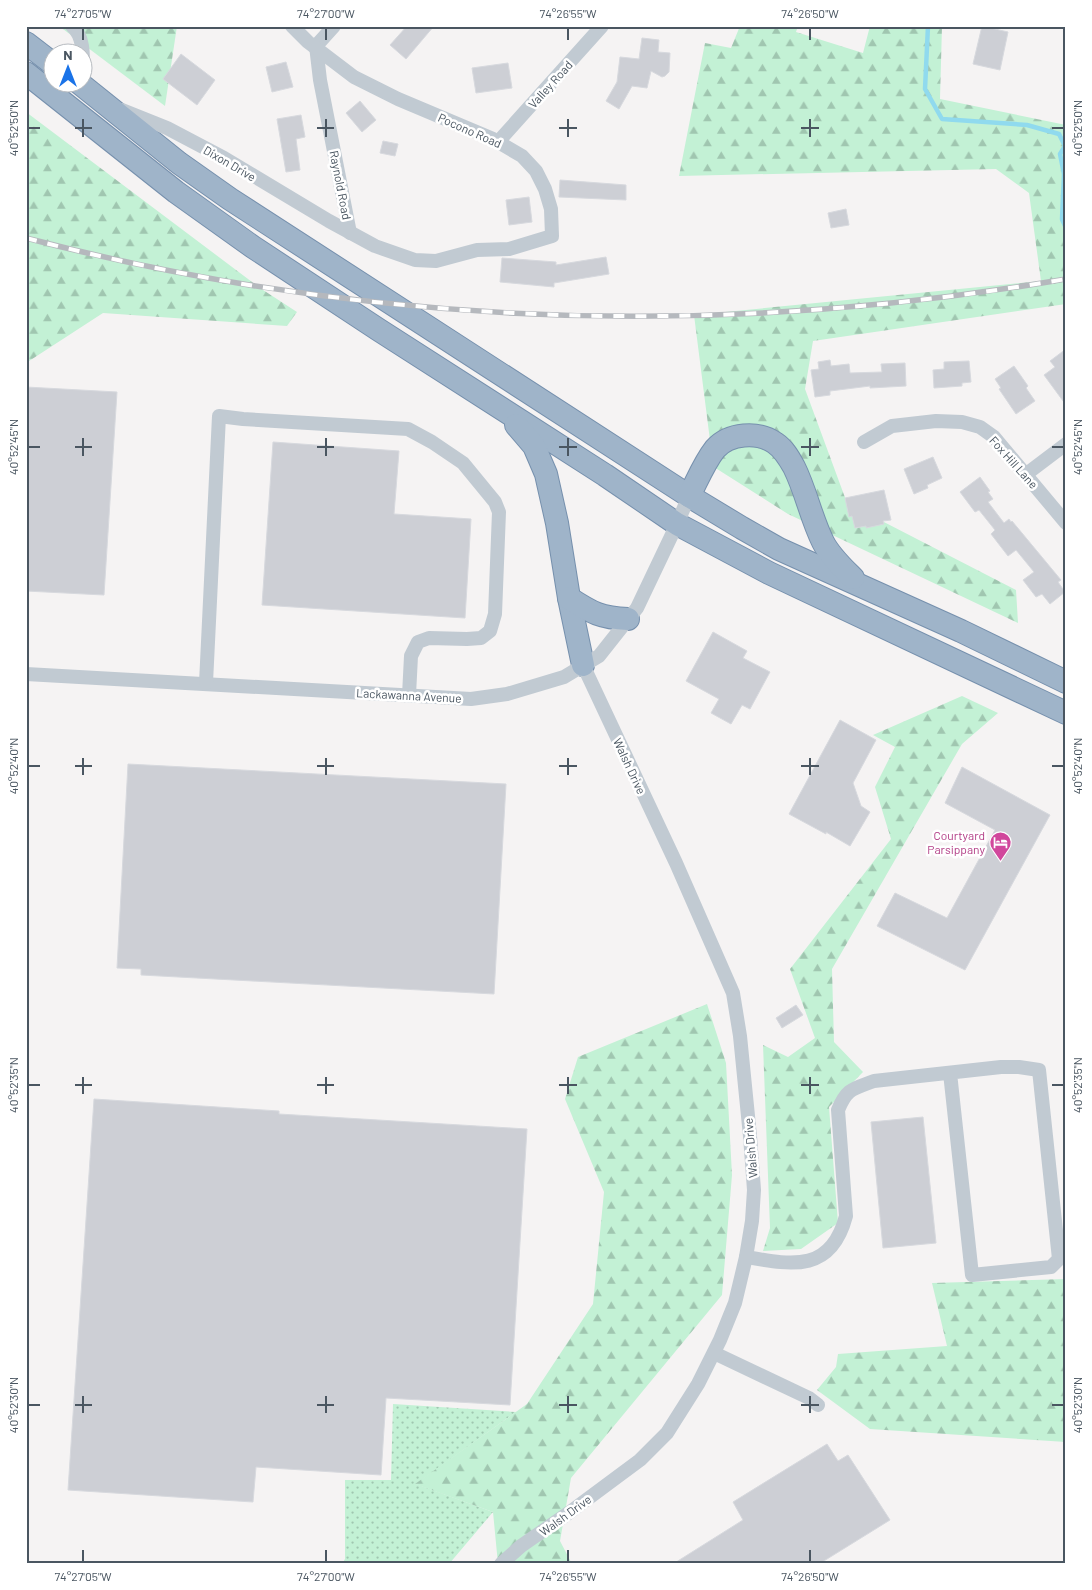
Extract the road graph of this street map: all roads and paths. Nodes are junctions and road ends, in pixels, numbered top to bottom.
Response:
1 (72, 26) edge
2 (292, 26) edge
3 (334, 26) edge
4 (602, 26) edge
5 (80, 42) edge
6 (26, 43) edge
7 (316, 48) junction
8 (42, 55) edge
9 (26, 73) edge
10 (92, 90) edge
11 (105, 103) junction
12 (498, 142) junction
13 (350, 232) junction
14 (502, 409) junction
15 (864, 442) dead end
16 (1066, 444) edge
17 (1026, 475) junction
18 (688, 496) junction
19 (1066, 523) edge
20 (677, 524) junction
21 (860, 586) junction
22 (569, 598) junction
23 (628, 619) junction
24 (583, 666) junction
25 (26, 674) edge
26 (1066, 682) edge
27 (206, 683) junction
28 (409, 695) junction
29 (1066, 713) edge
30 (950, 1073) junction
31 (746, 1257) junction
32 (714, 1353) junction
33 (818, 1405) dead end
34 (501, 1564) edge

1 - 5 street
2 - 7 street, Pocono Road
3 - 7 street
4 - 12 street, Valley Road
6 - 8 highway
7 - 12 street, Pocono Road
7 - 13 street, Raynold Road
9 - 14 highway
10 - 11 highway
11 - 13 street, Dixon Drive
11 - 18 highway
12 - 13 street, Pocono Road
14 - 20 highway
14 - 22 highway
15 - 17 street, Fox Hill Lane
16 - 17 street
17 - 19 street, Fox Hill Lane
18 - 20 street, Lackawanna Avenue
18 - 21 highway
18 - 21 highway
20 - 23 street, Lackawanna Avenue
20 - 29 highway
21 - 26 highway
22 - 23 highway
22 - 24 highway
23 - 24 street, Lackawanna Avenue
24 - 28 street, Lackawanna Avenue
24 - 31 street, Walsh Drive
25 - 27 street, Lackawanna Avenue
27 - 28 street, Lackawanna Avenue
27 - 28 street
30 - 30 street
30 - 31 street
31 - 32 street, Walsh Drive
32 - 33 street
32 - 34 street, Walsh Drive

